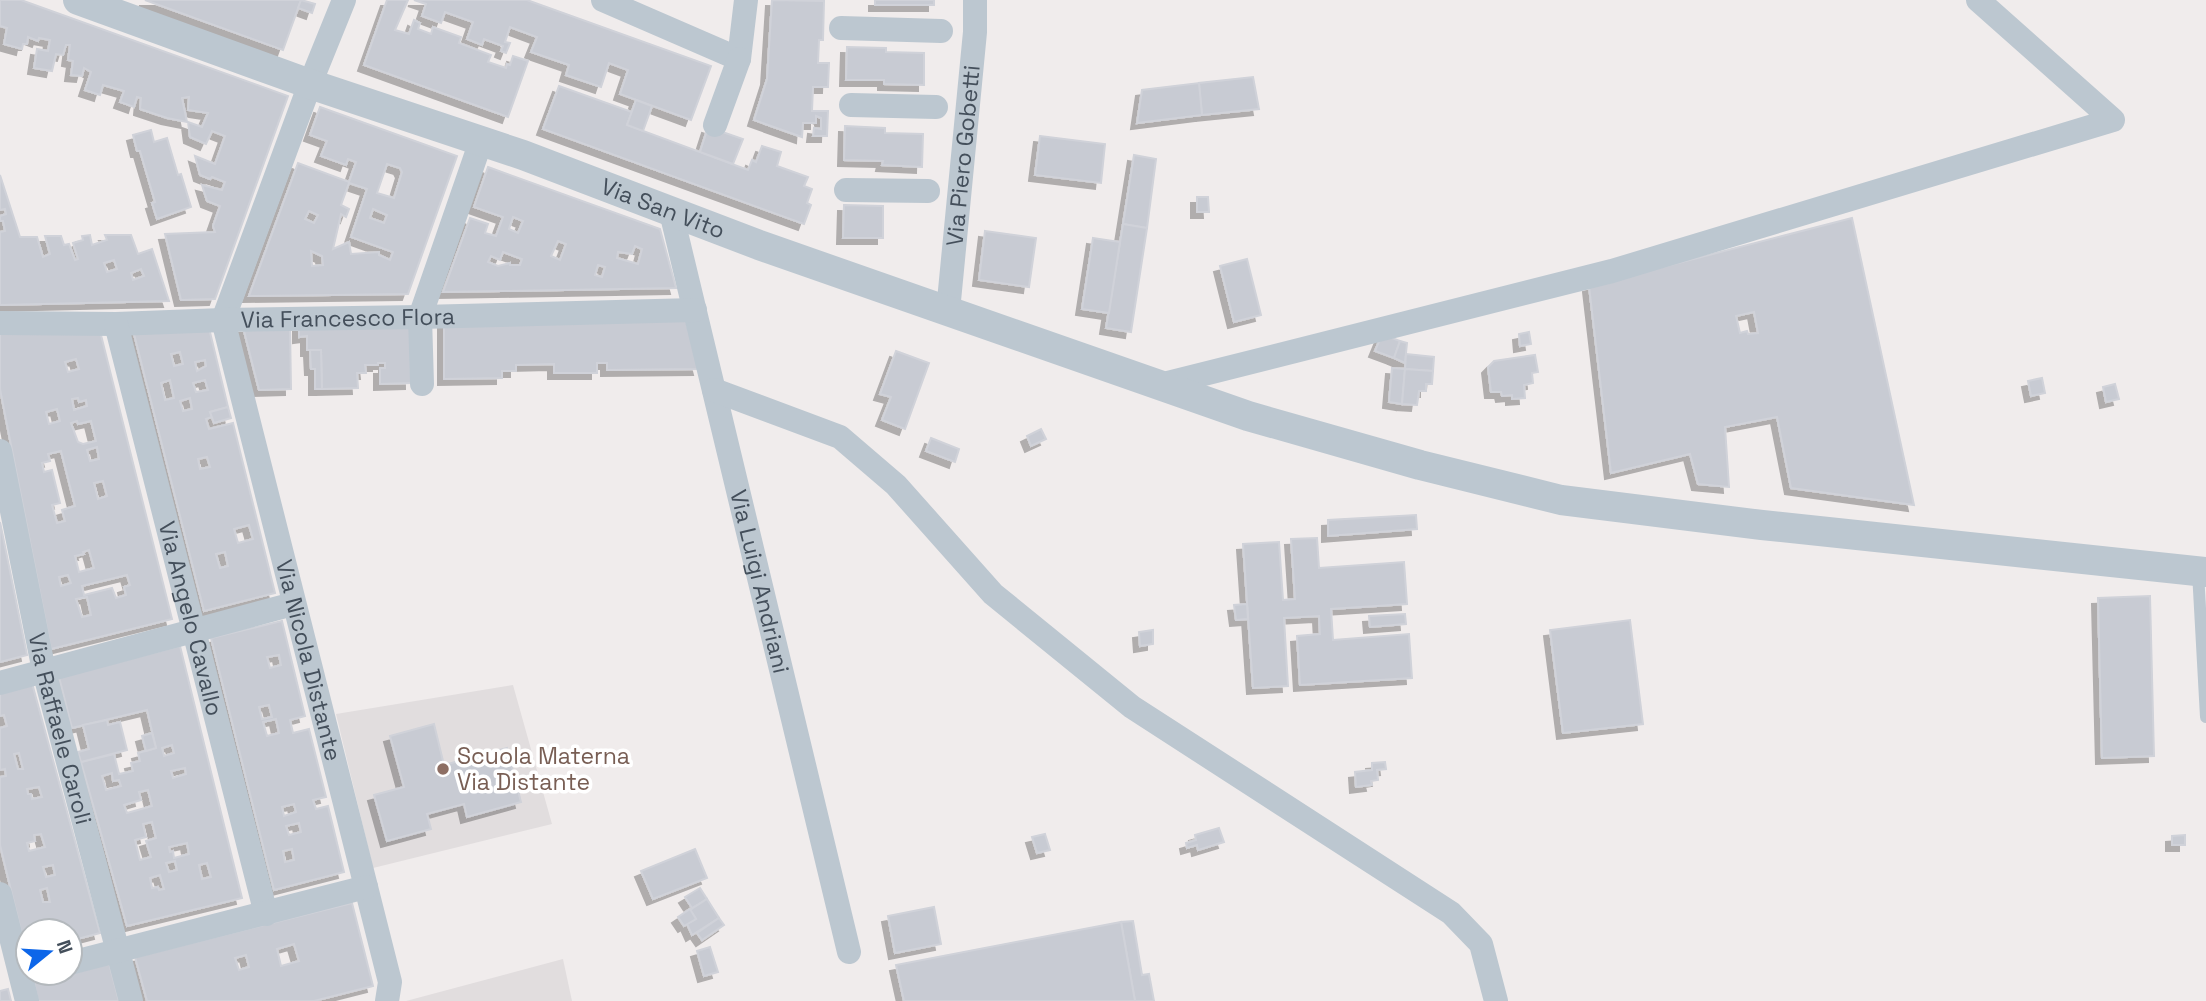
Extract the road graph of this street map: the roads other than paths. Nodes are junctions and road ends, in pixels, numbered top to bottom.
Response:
1 (78, 0) edge
2 (344, 0) edge
3 (603, 0) edge
4 (746, 0) edge
5 (975, 0) edge
6 (1978, 0) edge
7 (841, 28) dead end
8 (942, 31) dead end
9 (739, 60) junction
10 (310, 84) junction
11 (851, 105) dead end
12 (936, 107) dead end
13 (715, 125) dead end
14 (481, 141) junction
15 (846, 190) dead end
16 (928, 191) dead end
17 (671, 212) junction
18 (695, 310) junction
19 (948, 311) junction
20 (420, 317) junction
21 (223, 320) junction
22 (0, 323) edge
23 (116, 324) junction
24 (422, 384) dead end
25 (1160, 385) junction
26 (714, 390) junction
27 (0, 451) edge
28 (2202, 572) edge
29 (293, 604) junction
30 (193, 633) junction
31 (44, 671) junction
32 (0, 683) edge
33 (2206, 716) edge
34 (366, 887) junction
35 (0, 894) edge
36 (266, 914) junction
37 (118, 950) junction
38 (849, 952) dead end
39 (14, 959) edge
40 (84, 959) edge
41 (131, 1001) edge
42 (387, 1001) edge
43 (1496, 1001) edge

1 - 10 street, Via San Vito
2 - 10 street
3 - 9 street
4 - 9 street
5 - 19 street, Via Piero Gobetti
6 - 25 street
7 - 8 street
9 - 13 street
10 - 14 street, Via San Vito
10 - 21 street
11 - 12 street
14 - 17 street, Via San Vito
14 - 20 street
15 - 16 street
17 - 18 street, Via Luigi Andriani
17 - 19 street, Via San Vito
18 - 20 street, Via Francesco Flora
18 - 26 street, Via Luigi Andriani
19 - 25 street, Via San Vito
20 - 21 street, Via Francesco Flora
20 - 24 street
21 - 23 street, Via Francesco Flora
21 - 29 street, Via Nicola Distante
22 - 23 street, Via Francesco Flora
23 - 30 street, Via Angelo Cavallo
25 - 28 street, Via San Vito
26 - 38 street, Via Luigi Andriani
26 - 43 street
27 - 31 street, Via Raffaele Caroli
28 - 33 lane
29 - 30 street
29 - 34 street, Via Nicola Distante
30 - 31 street
30 - 36 street, Via Angelo Cavallo
31 - 32 street
31 - 37 street, Via Raffaele Caroli
34 - 36 street
34 - 42 street, Via Nicola Distante
35 - 39 street
36 - 37 street
37 - 40 street
37 - 41 street, Via Raffaele Caroli

